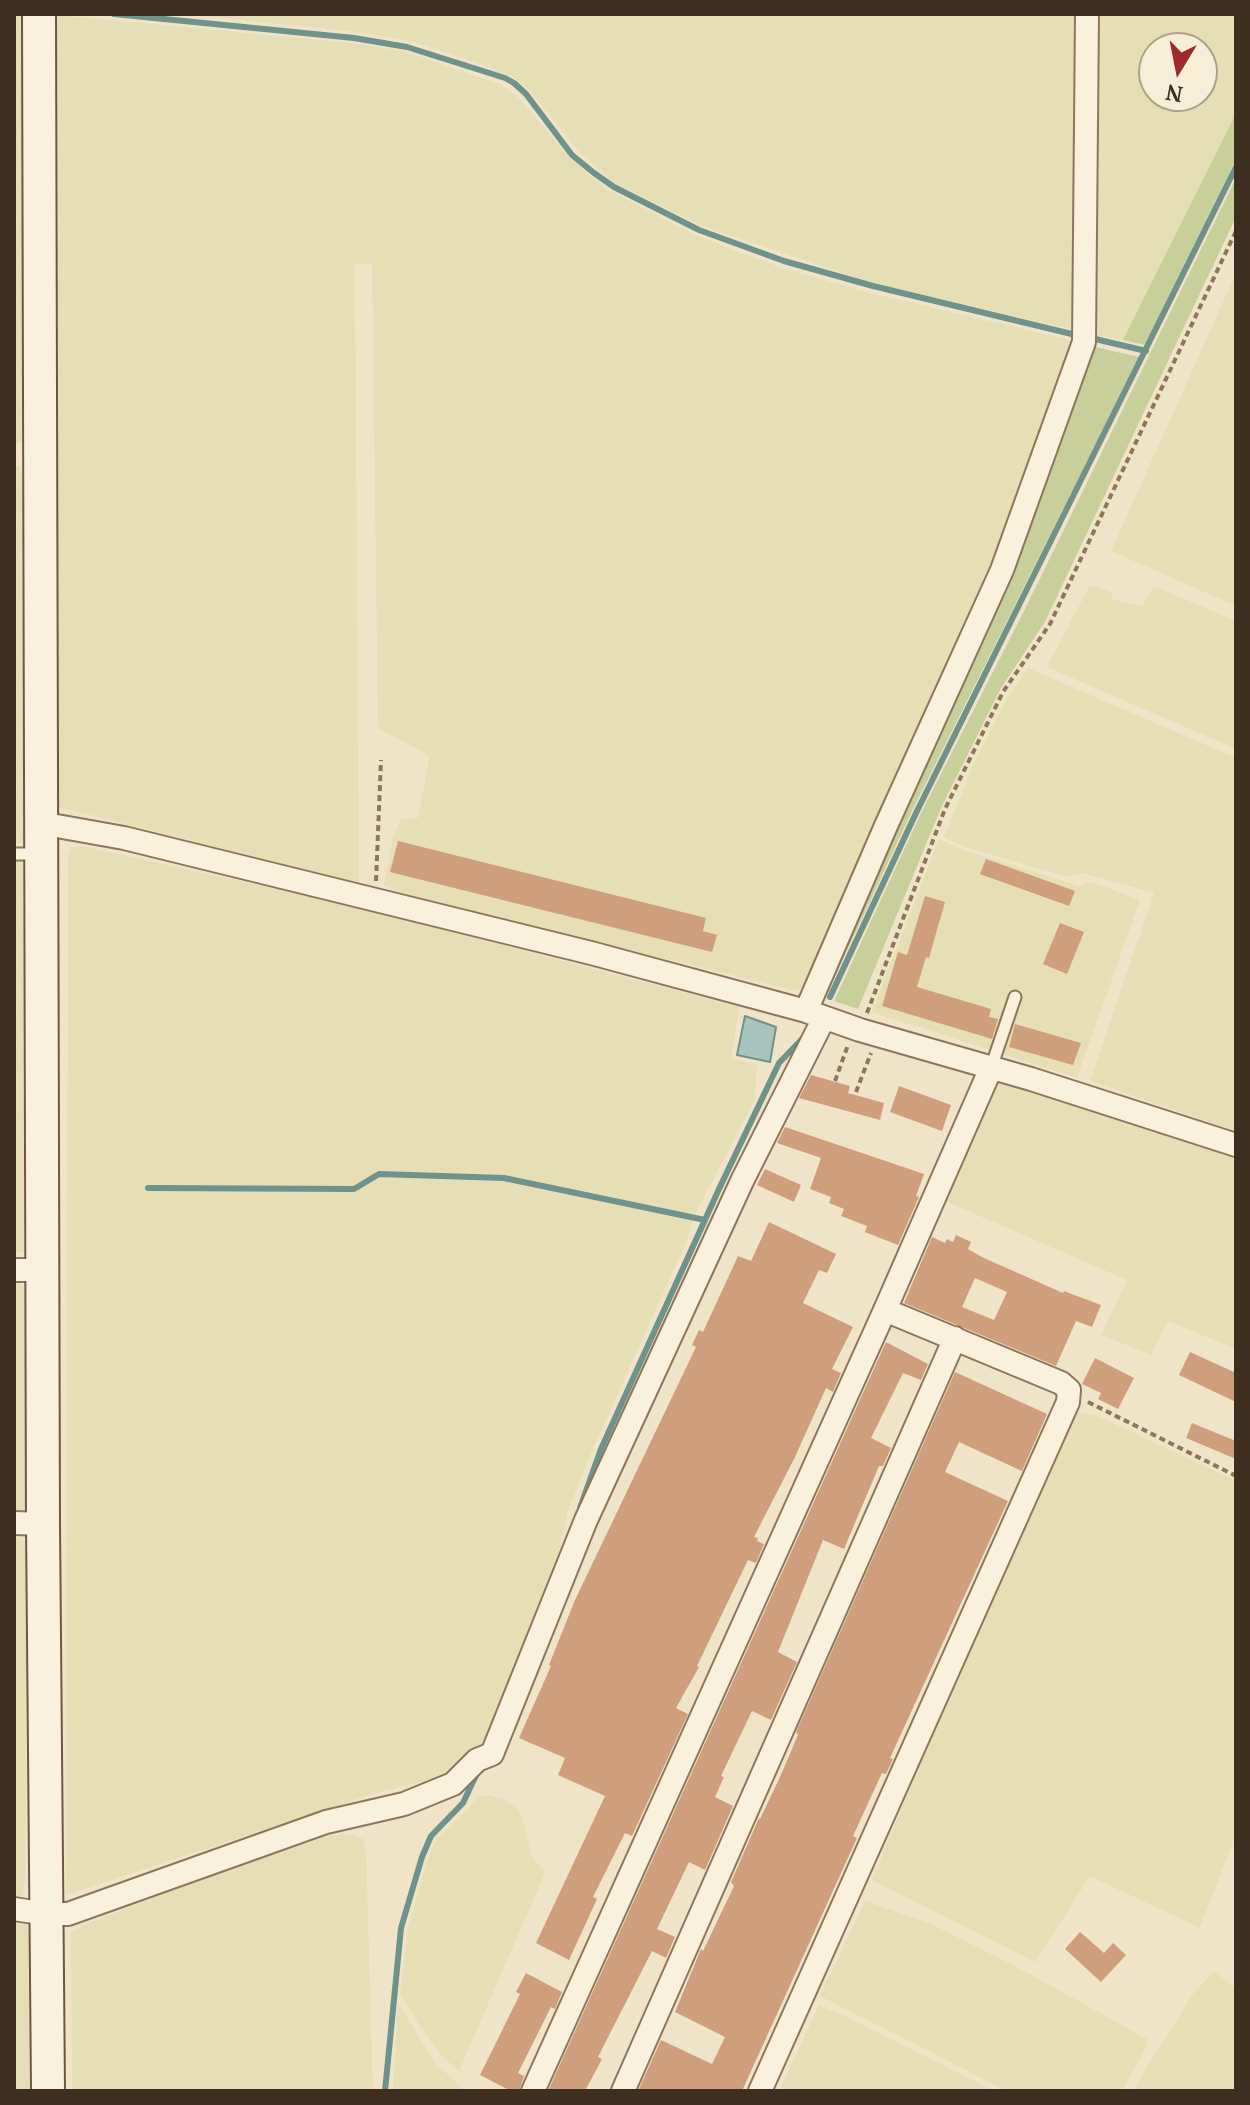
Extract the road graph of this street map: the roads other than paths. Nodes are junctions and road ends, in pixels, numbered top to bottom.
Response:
1 (39, 14) edge
2 (1087, 14) edge
3 (32, 843) edge
4 (1015, 997) dead end
5 (815, 1014) junction
6 (991, 1068) junction
7 (1236, 1145) edge
8 (28, 1270) edge
9 (885, 1310) junction
10 (955, 1338) junction
11 (28, 1523) edge
12 (14, 1909) edge
13 (47, 1914) junction
14 (48, 2091) edge
15 (533, 2091) edge
16 (623, 2091) edge
17 (760, 2091) edge

1 - 3 main road
2 - 5 street
3 - 5 street
3 - 8 main road
4 - 6 lane
5 - 6 street
5 - 13 street
6 - 7 street
6 - 9 street
8 - 11 main road
9 - 10 street
9 - 15 street
10 - 16 street
10 - 17 street
11 - 13 main road
12 - 13 street
13 - 14 main road

